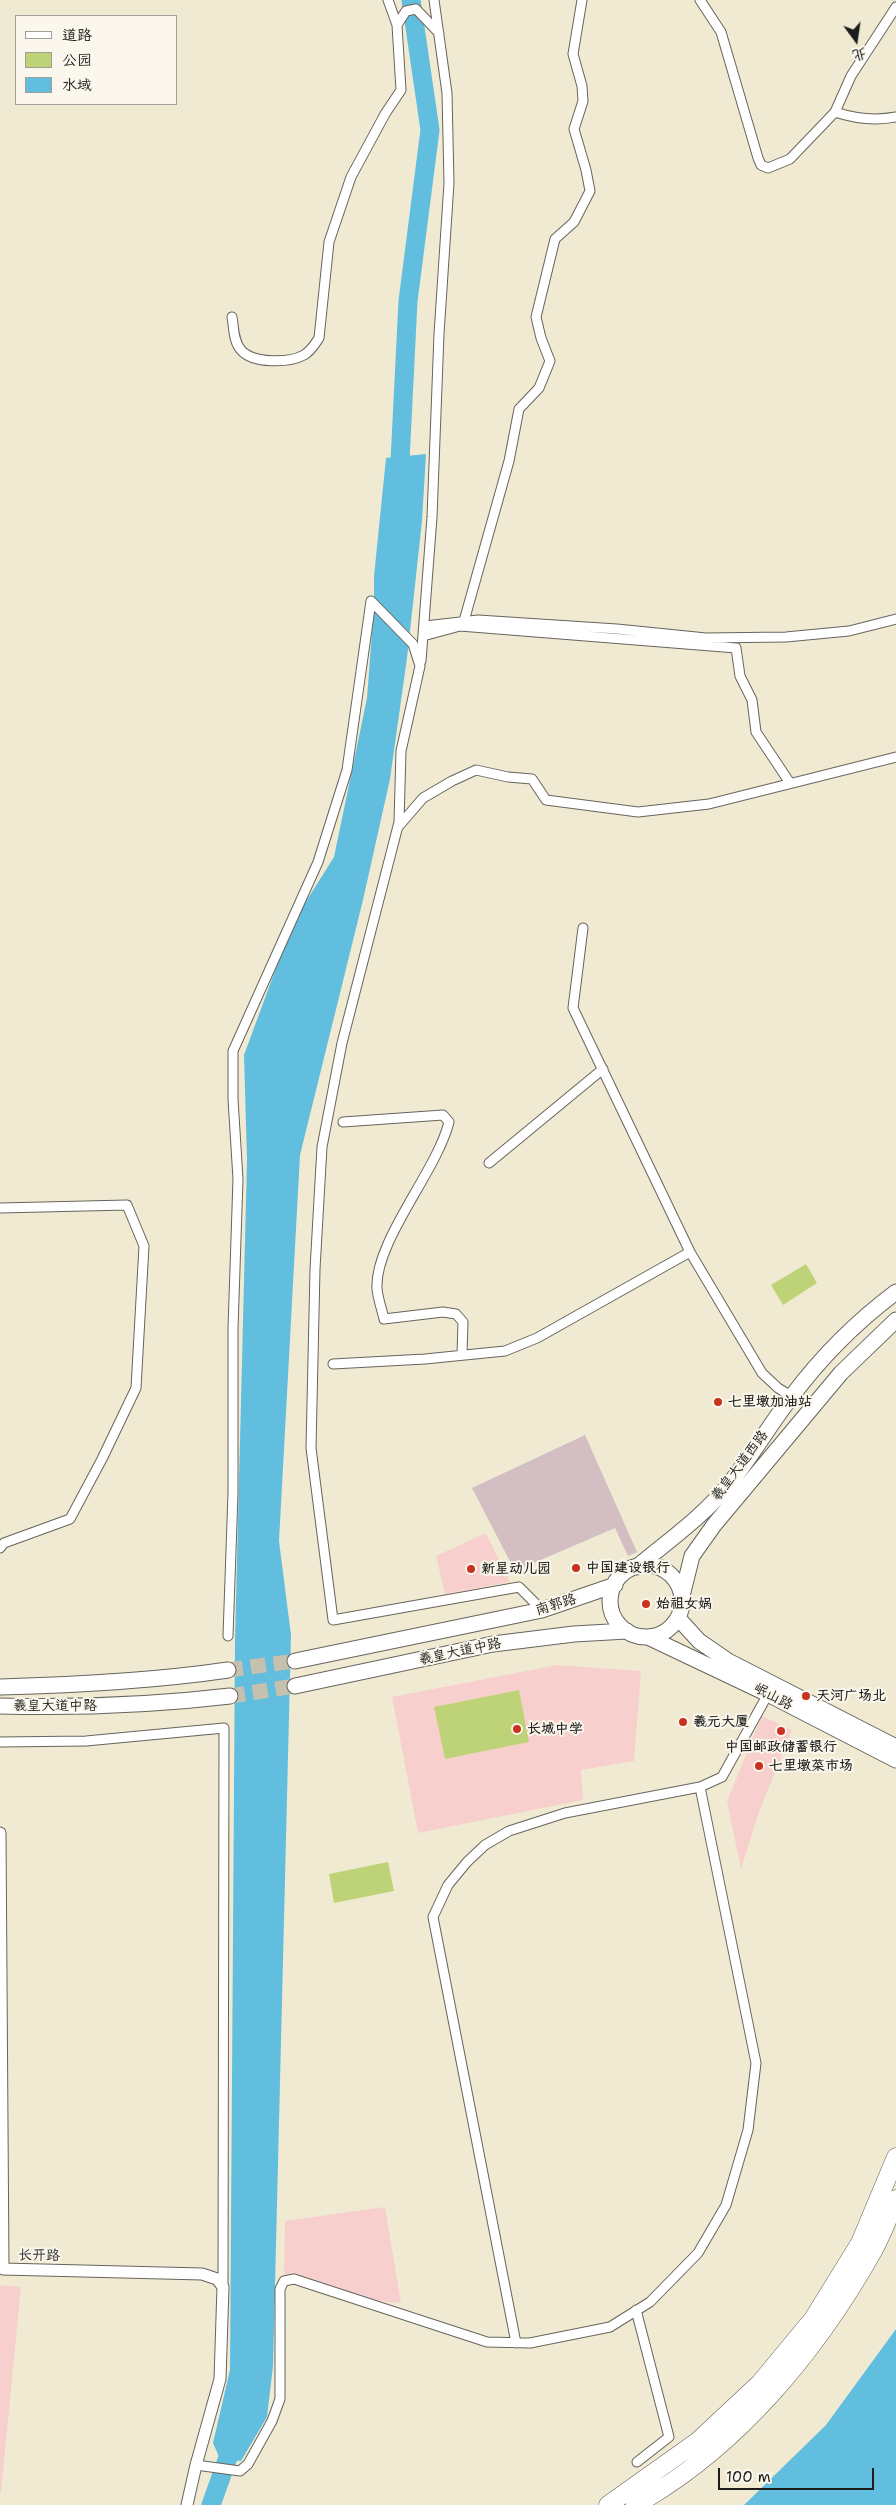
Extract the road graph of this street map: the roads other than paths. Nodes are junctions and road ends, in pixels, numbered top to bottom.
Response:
1 (388, 0) edge
2 (434, 0) edge
3 (582, 0) edge
4 (700, 0) edge
5 (896, 7) edge
6 (396, 25) junction
7 (440, 34) junction
8 (835, 112) junction
9 (896, 117) edge
10 (232, 316) dead end
11 (896, 619) edge
12 (464, 622) junction
13 (424, 626) junction
14 (423, 636) junction
15 (420, 666) junction
16 (896, 757) edge
17 (790, 783) junction
18 (397, 828) junction
19 (583, 928) dead end
20 (604, 1069) junction
21 (343, 1122) dead end
22 (489, 1163) dead end
23 (0, 1208) edge
24 (690, 1252) junction
25 (896, 1292) edge
26 (896, 1320) edge
27 (462, 1355) junction
28 (333, 1364) dead end
29 (792, 1396) junction
30 (0, 1548) edge
31 (637, 1567) junction
32 (614, 1585) junction
33 (682, 1596) junction
34 (542, 1610) junction
35 (678, 1618) junction
36 (496, 1621) joint
37 (627, 1631) junction
38 (228, 1636) dead end
39 (648, 1637) junction
40 (295, 1661) tunnel mouth
41 (228, 1670) tunnel mouth
42 (295, 1686) tunnel mouth
43 (0, 1687) edge
44 (768, 1694) junction
45 (230, 1696) tunnel mouth
46 (0, 1706) edge
47 (0, 1742) edge
48 (896, 1747) edge
49 (896, 1760) edge
50 (700, 1787) junction
51 (0, 1833) edge
52 (896, 2157) edge
53 (896, 2199) edge
54 (223, 2287) junction
55 (636, 2310) junction
56 (516, 2342) junction
57 (637, 2462) dead end
58 (196, 2465) junction
59 (188, 2505) edge
60 (608, 2505) edge
61 (635, 2505) edge

1 - 6 street
2 - 7 street
3 - 12 street
4 - 8 street
5 - 8 street
6 - 7 street
6 - 10 street
7 - 13 street
8 - 9 street
11 - 12 street
12 - 13 street
13 - 14 street
14 - 15 street
14 - 17 street
15 - 18 street
15 - 38 street
16 - 17 street
17 - 18 street
18 - 34 street
19 - 20 street
20 - 22 street
20 - 24 street
21 - 27 street
23 - 30 street
24 - 27 street
24 - 29 street
25 - 29 main road, 羲皇大道西路
26 - 33 main road, 羲皇大道西路
27 - 28 street
29 - 31 main road, 羲皇大道西路
31 - 32 main road
31 - 33 main road
32 - 34 main road, 南郭路
32 - 37 main road
33 - 35 main road
34 - 36 main road, 南郭路
35 - 39 main road
35 - 48 main road, 岷山路
36 - 40 main road, 羲皇大道中路
37 - 39 main road
37 - 42 main road, 羲皇大道中路
39 - 44 main road, 岷山路
41 - 43 main road, 羲皇大道中路
44 - 49 main road, 岷山路
44 - 50 street
45 - 46 main road, 羲皇大道中路
47 - 54 street
50 - 55 street
50 - 56 street
51 - 54 street, 长开路
52 - 60 highway
53 - 61 highway
54 - 58 street
55 - 56 street
55 - 57 street
56 - 58 street
58 - 59 street

